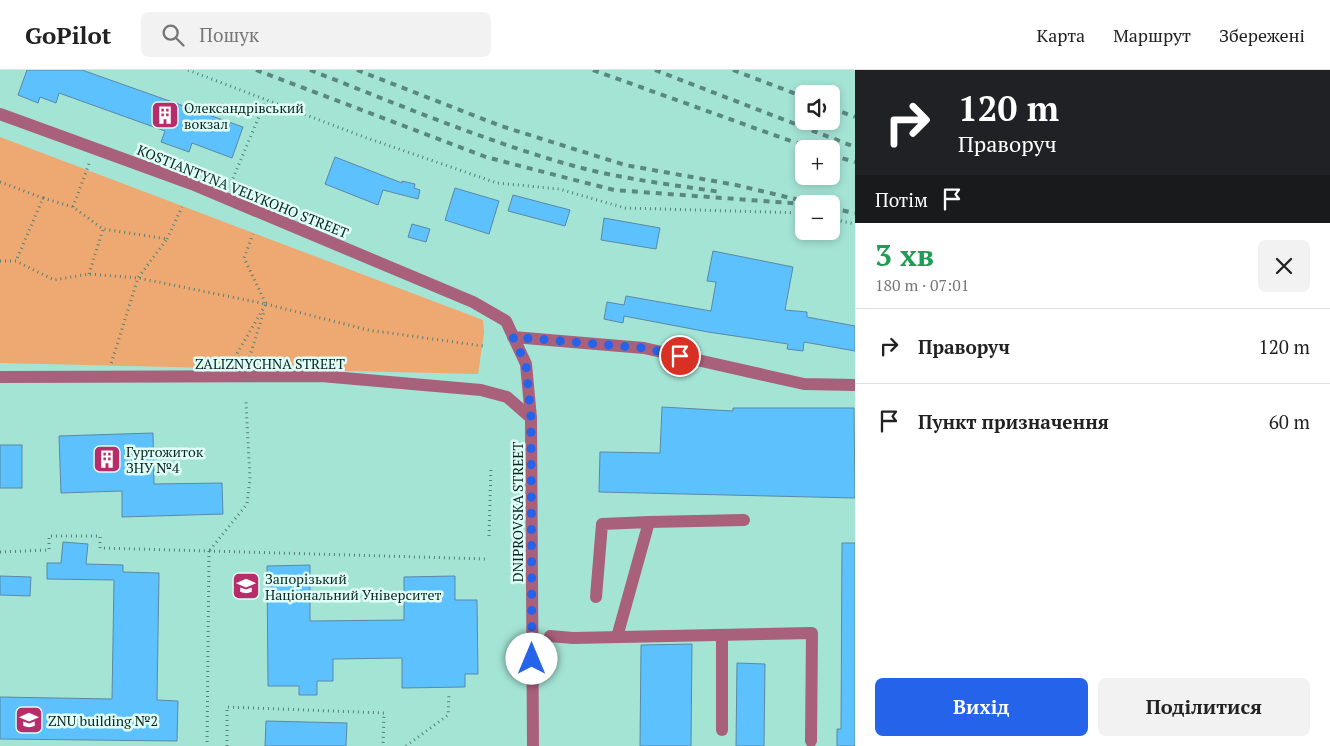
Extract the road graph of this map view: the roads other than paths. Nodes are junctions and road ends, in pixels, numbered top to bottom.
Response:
1 (0, 114) edge
2 (473, 302) joint
3 (513, 337) junction
4 (0, 377) edge
5 (855, 384) edge
6 (531, 418) junction
7 (744, 520) dead end
8 (649, 522) junction
9 (596, 597) dead end
10 (722, 635) junction
11 (550, 636) dead end
12 (617, 637) junction
13 (722, 730) dead end
14 (811, 741) dead end
15 (533, 746) edge

1 - 2 street, KOSTIANTYNA VELYKOHO STREET
2 - 3 street, DNIPROVSKA STREET
3 - 5 street
3 - 6 street, DNIPROVSKA STREET
4 - 6 street, ZALIZNYCHNA STREET
6 - 15 street, DNIPROVSKA STREET
7 - 8 street
8 - 9 street
8 - 12 street
10 - 12 street
10 - 13 street
10 - 14 street
11 - 12 street

